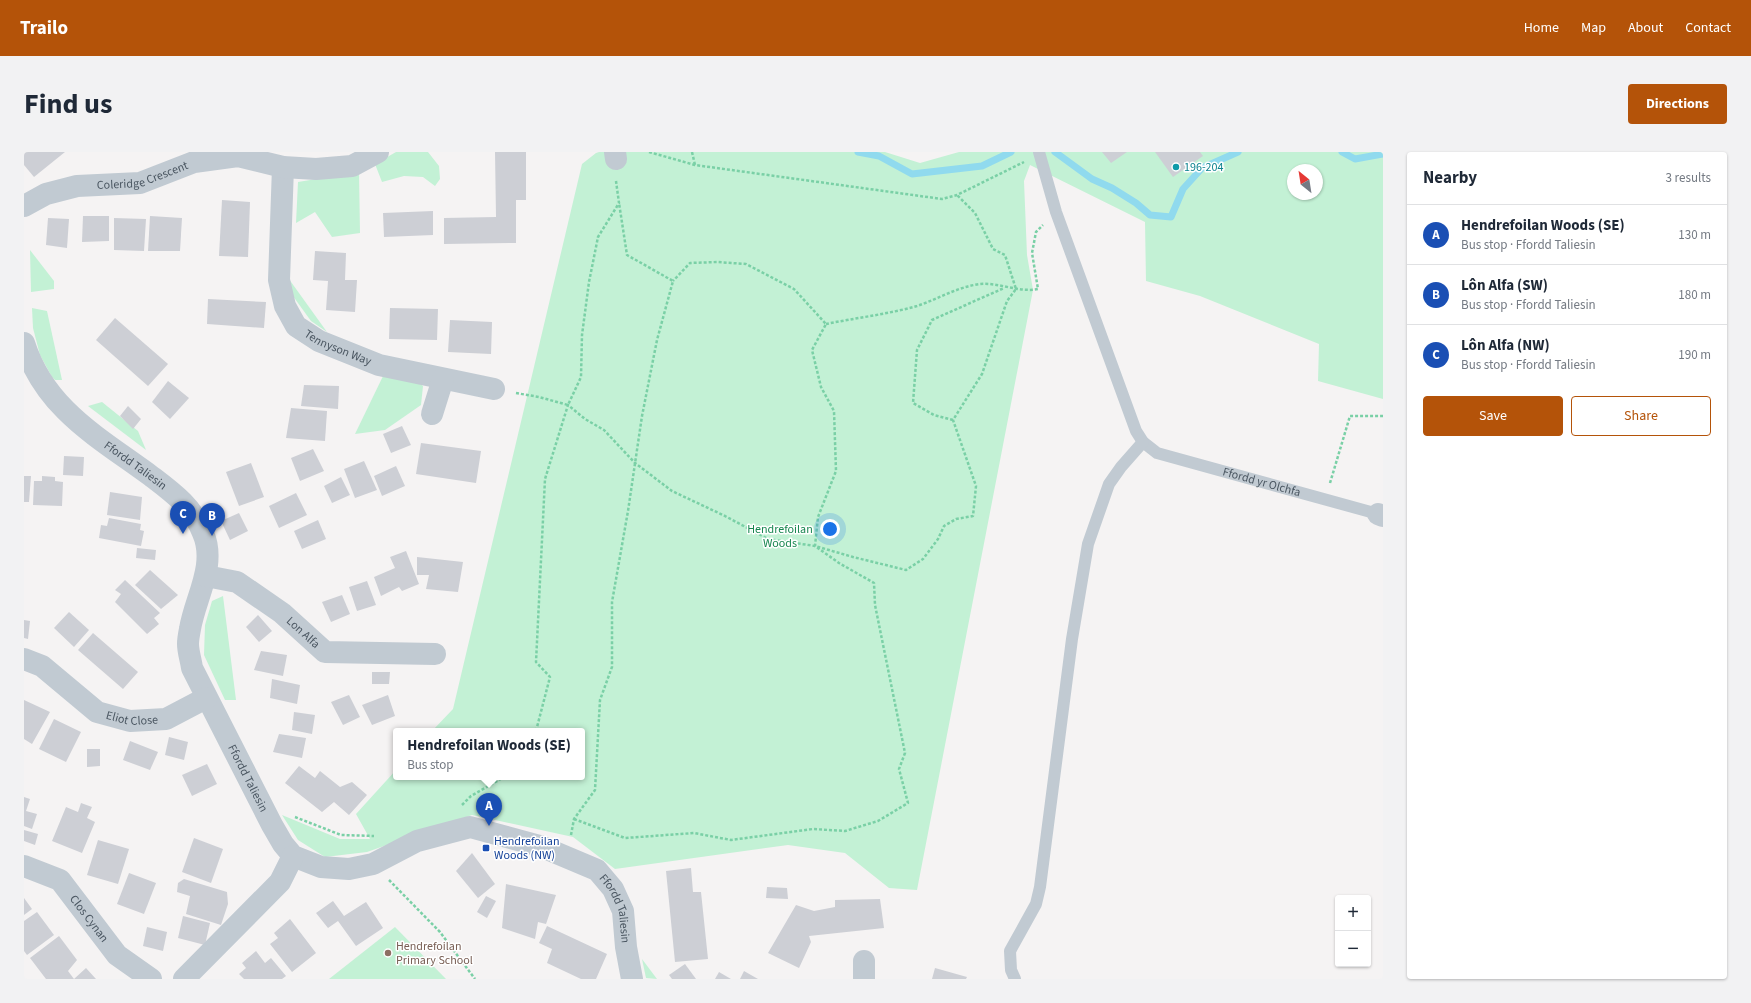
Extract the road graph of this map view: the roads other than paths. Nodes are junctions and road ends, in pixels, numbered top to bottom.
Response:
1 (378, 152) edge
2 (1039, 154) edge
3 (283, 167) junction
4 (24, 206) edge
5 (24, 343) edge
6 (443, 379) junction
7 (494, 389) road end
8 (432, 414) dead end
9 (1143, 442) junction
10 (1381, 515) edge
11 (206, 576) junction
12 (435, 654) dead end
13 (24, 659) edge
14 (206, 698) junction
15 (292, 856) junction
16 (24, 866) edge
17 (151, 979) edge
18 (184, 979) edge
19 (632, 979) edge
20 (1015, 979) edge

1 - 3 street, Coleridge Crescent
2 - 9 lane
3 - 4 street, Coleridge Crescent
3 - 6 street, Tennyson Way
5 - 11 street, Ffordd Taliesin
6 - 7 street, Tennyson Way
6 - 8 street
9 - 10 lane, Ffordd yr Olchfa
9 - 20 lane
11 - 12 street, Lon Alfa
11 - 14 street, Ffordd Taliesin
13 - 14 street, Eliot Close
14 - 15 street, Ffordd Taliesin
15 - 18 street
15 - 19 street, Ffordd Taliesin
16 - 17 street, Clos Cynan

